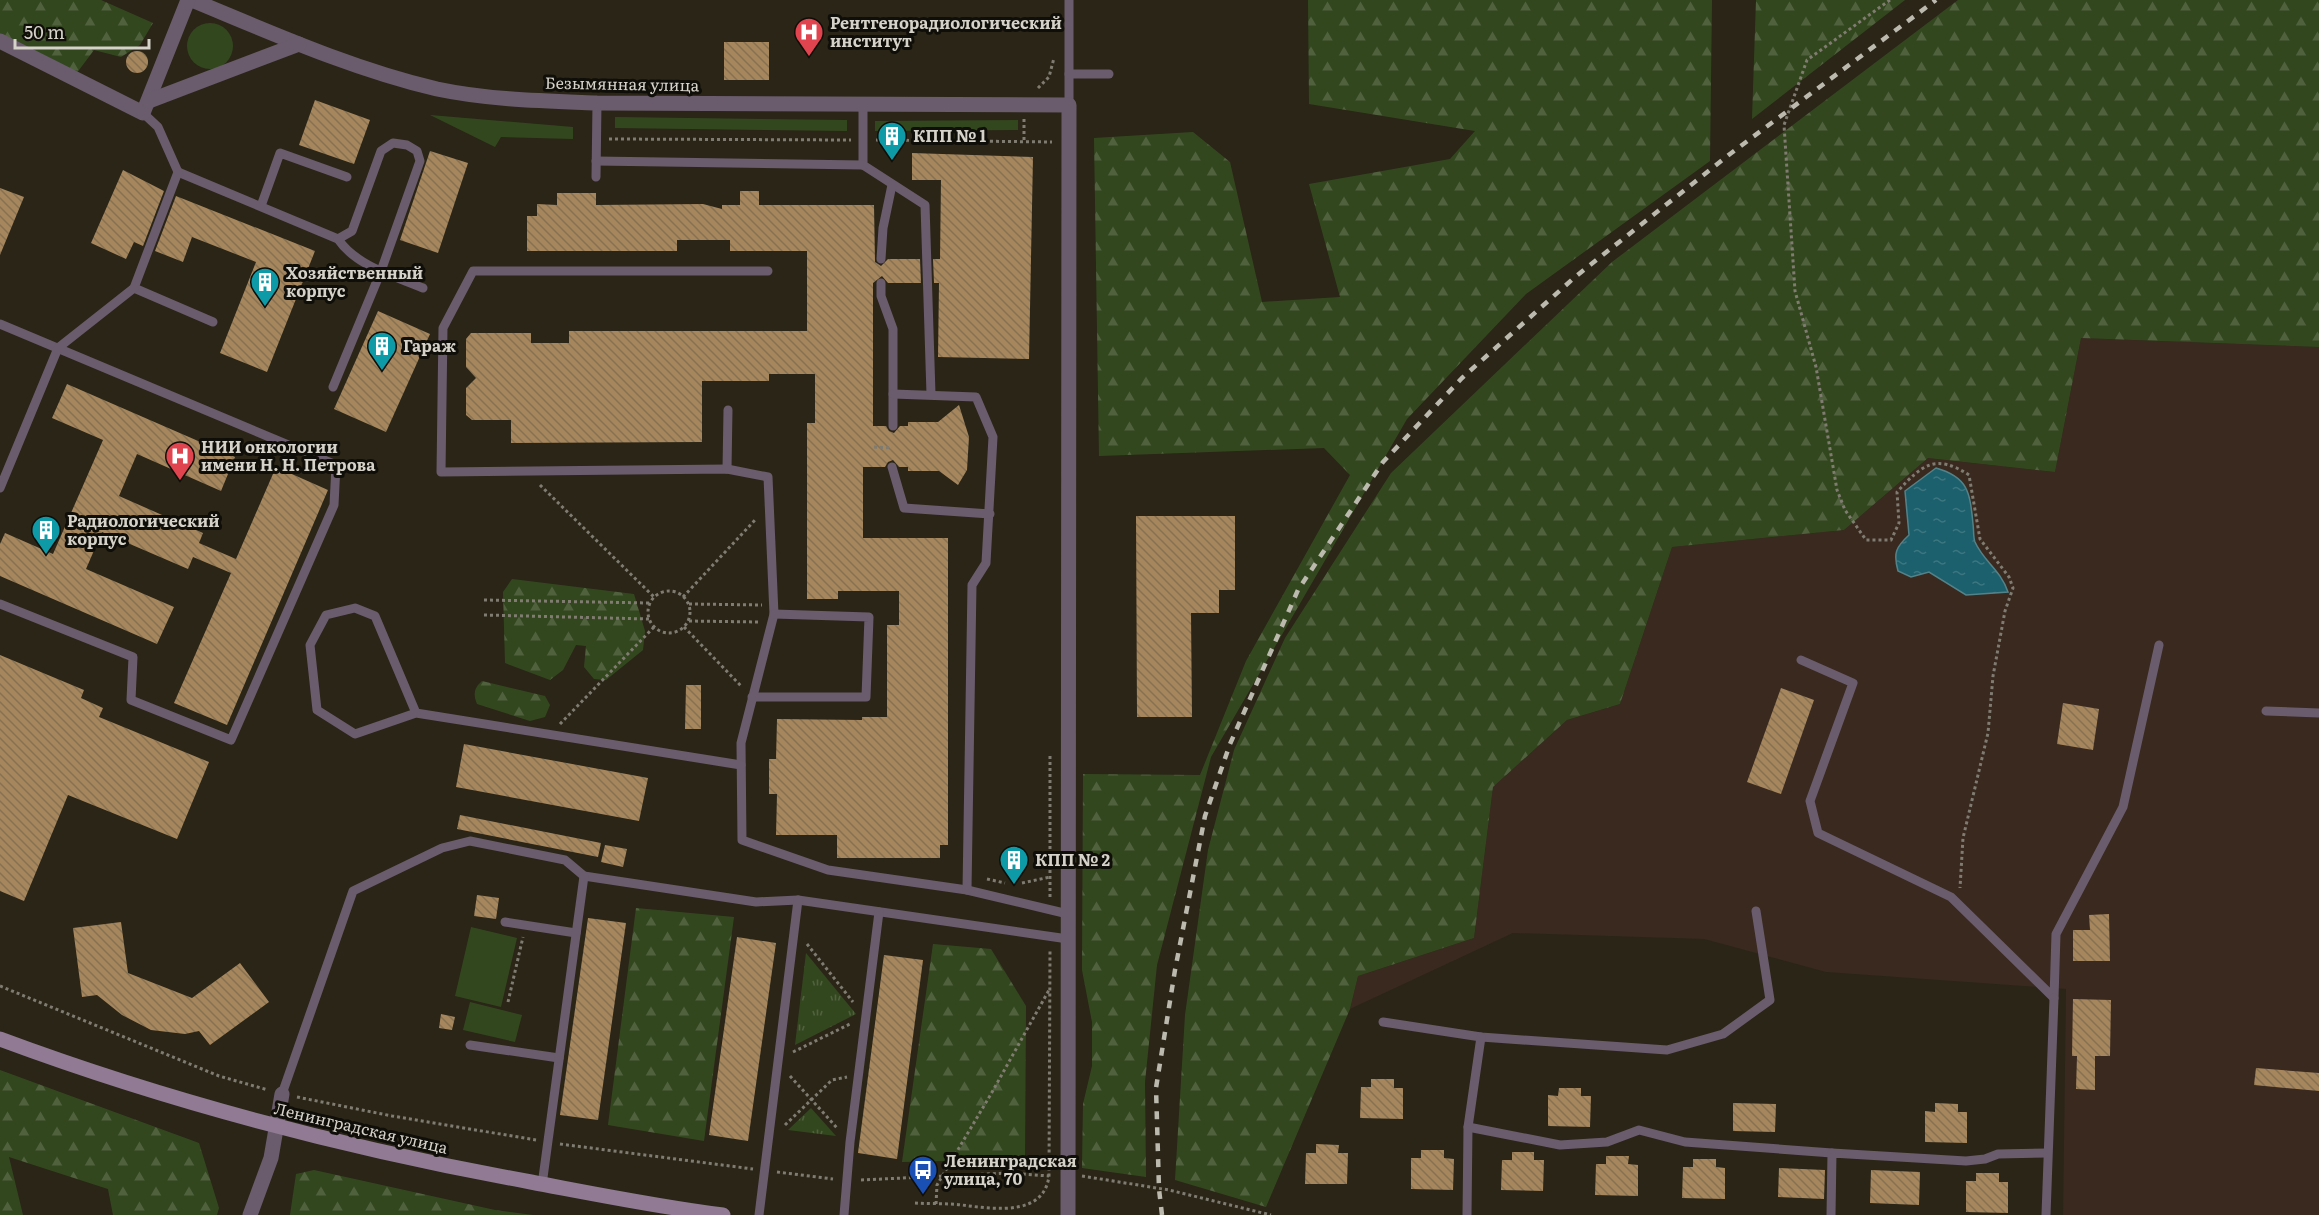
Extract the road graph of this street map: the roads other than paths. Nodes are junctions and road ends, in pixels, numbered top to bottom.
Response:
1 (190, 0) edge
2 (1069, 0) edge
3 (0, 40) edge
4 (299, 44) junction
5 (1069, 74) junction
6 (1109, 74) dead end
7 (597, 104) junction
8 (863, 105) junction
9 (1069, 105) junction
10 (146, 107) junction
11 (596, 161) junction
12 (863, 165) junction
13 (178, 172) junction
14 (347, 177) dead end
15 (596, 177) dead end
16 (892, 185) junction
17 (261, 206) junction
18 (338, 239) junction
19 (881, 259) dead end
20 (381, 271) junction
21 (768, 271) dead end
22 (881, 283) dead end
23 (134, 288) junction
24 (423, 288) dead end
25 (213, 322) dead end
26 (0, 324) edge
27 (58, 348) junction
28 (333, 387) dead end
29 (893, 394) junction
30 (931, 394) junction
31 (728, 410) dead end
32 (892, 426) dead end
33 (892, 467) dead end
34 (727, 469) junction
35 (0, 488) edge
36 (990, 514) junction
37 (0, 604) edge
38 (773, 614) junction
39 (2159, 645) dead end
40 (1801, 660) dead end
41 (752, 697) junction
42 (2266, 711) dead end
43 (416, 713) junction
44 (2319, 713) edge
45 (741, 765) junction
46 (584, 876) junction
47 (967, 890) junction
48 (798, 900) junction
49 (1755, 910) dead end
50 (879, 912) junction
51 (1068, 914) junction
52 (505, 922) dead end
53 (576, 933) junction
54 (1068, 939) junction
55 (2054, 998) junction
56 (1383, 1022) dead end
57 (1481, 1037) junction
58 (0, 1039) edge
59 (470, 1045) dead end
60 (559, 1058) junction
61 (282, 1094) joint
62 (274, 1126) junction
63 (1468, 1127) junction
64 (1832, 1153) junction
65 (2047, 1153) junction
66 (542, 1185) junction
67 (250, 1215) edge
68 (723, 1215) edge
69 (759, 1215) edge
70 (844, 1215) edge
71 (1068, 1215) edge
72 (1467, 1215) edge
73 (1831, 1215) edge
74 (2046, 1215) edge

1 - 4 street, Безымянная улица
1 - 10 street
2 - 5 lane
3 - 10 street
4 - 7 street, Безымянная улица
4 - 10 street
5 - 6 lane
5 - 9 lane
7 - 8 street, Безымянная улица
7 - 11 lane
8 - 9 street, Безымянная улица
8 - 12 lane
9 - 51 street
10 - 13 lane
11 - 12 lane
11 - 15 lane
12 - 16 lane
13 - 17 lane
13 - 23 lane
14 - 17 lane
16 - 19 lane
16 - 30 lane
17 - 18 lane
18 - 20 lane
18 - 20 lane
20 - 24 lane
20 - 28 lane
21 - 34 lane
22 - 29 lane
23 - 25 lane
23 - 27 lane
26 - 27 lane
27 - 35 lane
27 - 37 lane
29 - 30 lane
29 - 32 lane
30 - 36 lane
31 - 34 lane
33 - 36 lane
34 - 38 lane
36 - 47 lane
38 - 41 lane
38 - 41 lane
39 - 55 lane
40 - 55 lane
41 - 45 lane
42 - 44 lane
43 - 43 lane
43 - 45 lane
45 - 47 lane
46 - 48 lane
46 - 53 lane
46 - 61 lane
47 - 51 lane
48 - 50 lane
48 - 69 lane
49 - 57 lane
50 - 54 lane
50 - 70 lane
51 - 54 street
52 - 53 lane
53 - 60 lane
54 - 71 street
55 - 65 lane
56 - 57 lane
57 - 63 lane
58 - 62 main road, Ленинградская улица
59 - 60 lane
60 - 66 lane
61 - 62 street
62 - 66 main road, Ленинградская улица
62 - 67 street
63 - 64 lane
63 - 72 lane
64 - 65 lane
64 - 73 lane
65 - 74 lane
66 - 68 main road, Ленинградская улица

